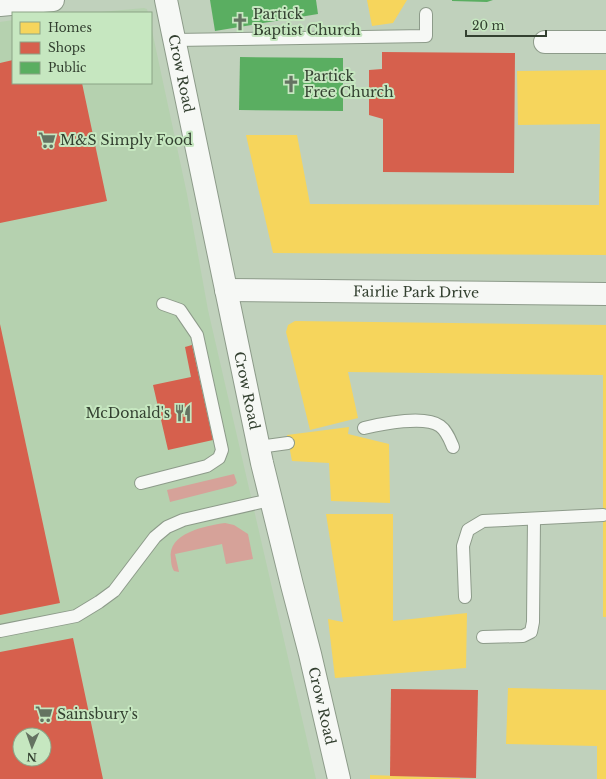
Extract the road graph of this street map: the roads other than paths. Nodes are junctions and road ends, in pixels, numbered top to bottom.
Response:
1 (53, 0) edge
2 (166, 0) edge
3 (0, 5) edge
4 (426, 14) dead end
5 (175, 40) junction
6 (545, 42) dead end
7 (606, 42) edge
8 (226, 290) junction
9 (606, 294) edge
10 (163, 304) dead end
11 (364, 428) dead end
12 (288, 443) dead end
13 (259, 447) junction
14 (453, 447) dead end
15 (141, 483) dead end
16 (270, 500) junction
17 (603, 515) dead end
18 (534, 519) junction
19 (465, 597) dead end
20 (0, 631) edge
21 (483, 637) dead end
22 (339, 779) edge

1 - 3 street
2 - 5 street, Crow Road
4 - 5 lane
5 - 8 street, Crow Road
6 - 7 street
8 - 9 street, Fairlie Park Drive
8 - 13 street, Crow Road
10 - 15 lane
11 - 14 lane
12 - 13 lane
13 - 16 street, Crow Road
16 - 20 lane
16 - 22 street, Crow Road
17 - 18 lane
18 - 19 lane
18 - 21 lane

